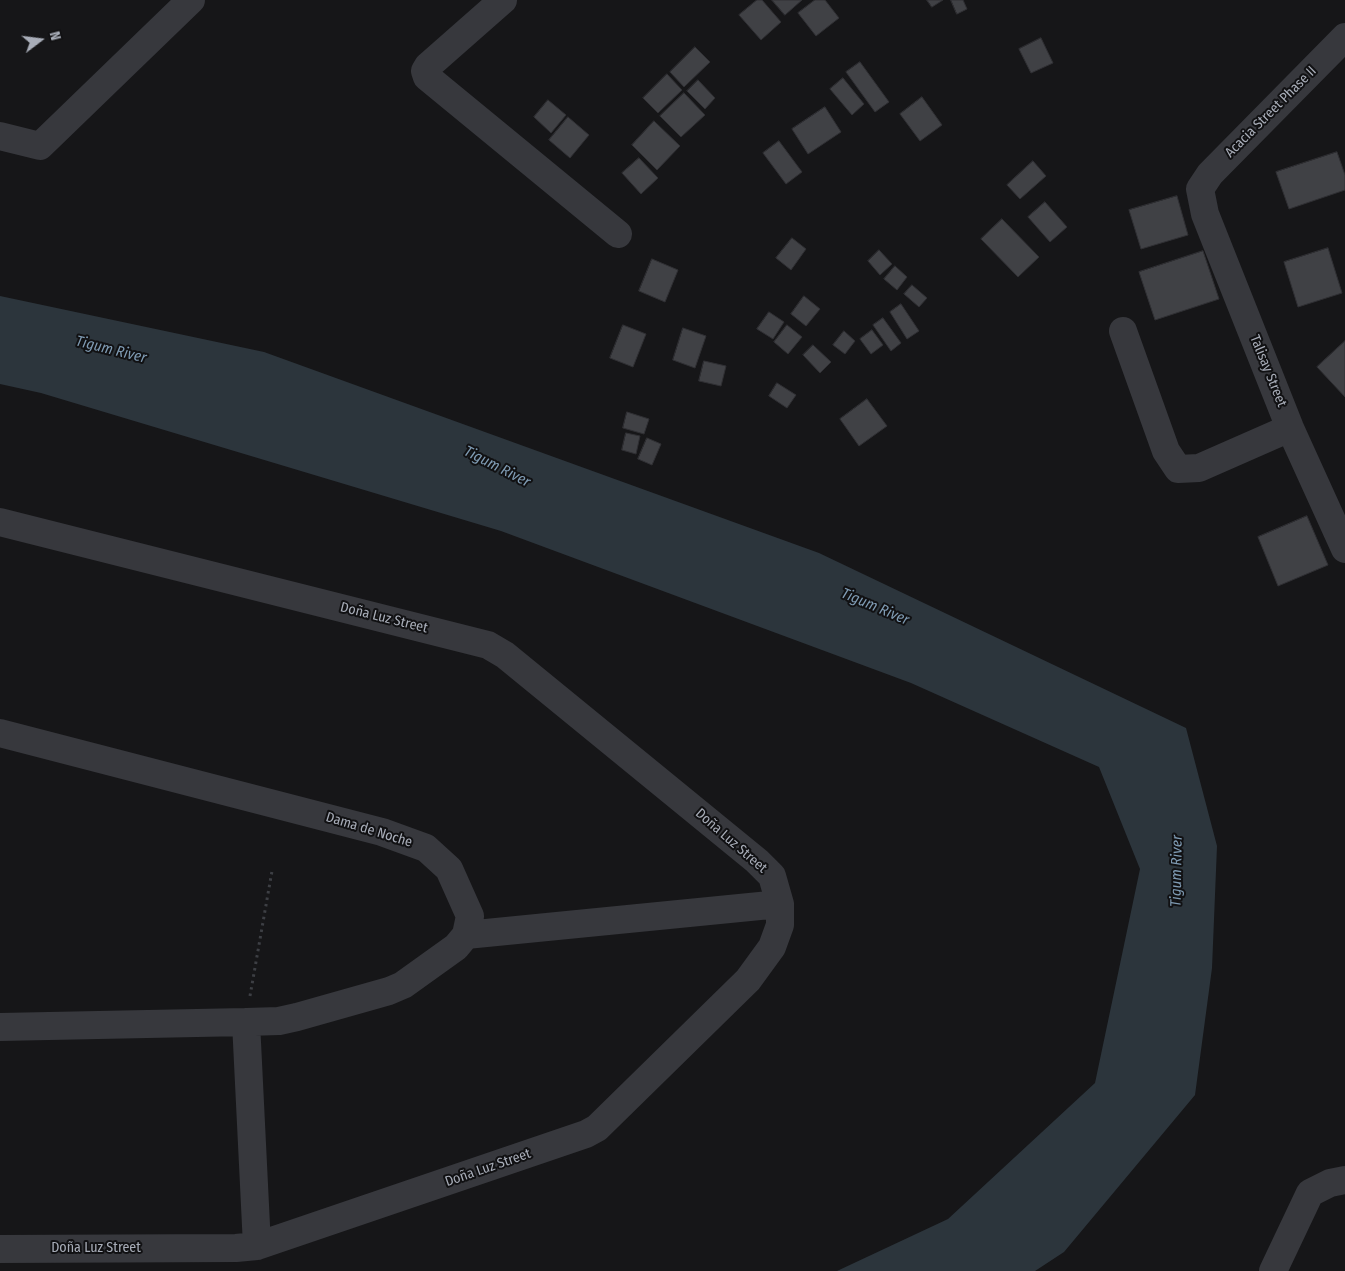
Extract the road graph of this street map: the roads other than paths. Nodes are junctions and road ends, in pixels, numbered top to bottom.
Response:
1 (191, 0) edge
2 (503, 0) edge
3 (1345, 37) edge
4 (0, 136) edge
5 (1200, 189) joint
6 (618, 234) dead end
7 (1123, 331) dead end
8 (1290, 428) junction
9 (0, 522) edge
10 (1345, 549) edge
11 (0, 733) edge
12 (780, 904) junction
13 (466, 935) junction
14 (246, 1022) junction
15 (0, 1027) edge
16 (1345, 1180) edge
17 (257, 1246) junction
18 (0, 1249) edge
19 (1274, 1271) edge

1 - 4 street
2 - 6 street
3 - 5 street, Acacia Street Phase II
5 - 8 street, Talisay Street
7 - 8 street
8 - 10 street, Talisay Street
9 - 12 street, Doña Luz Street
11 - 13 street, Dama de Noche
12 - 13 street
12 - 17 street, Doña Luz Street
13 - 14 street
14 - 15 street
14 - 17 street
16 - 19 street
17 - 18 street, Doña Luz Street

